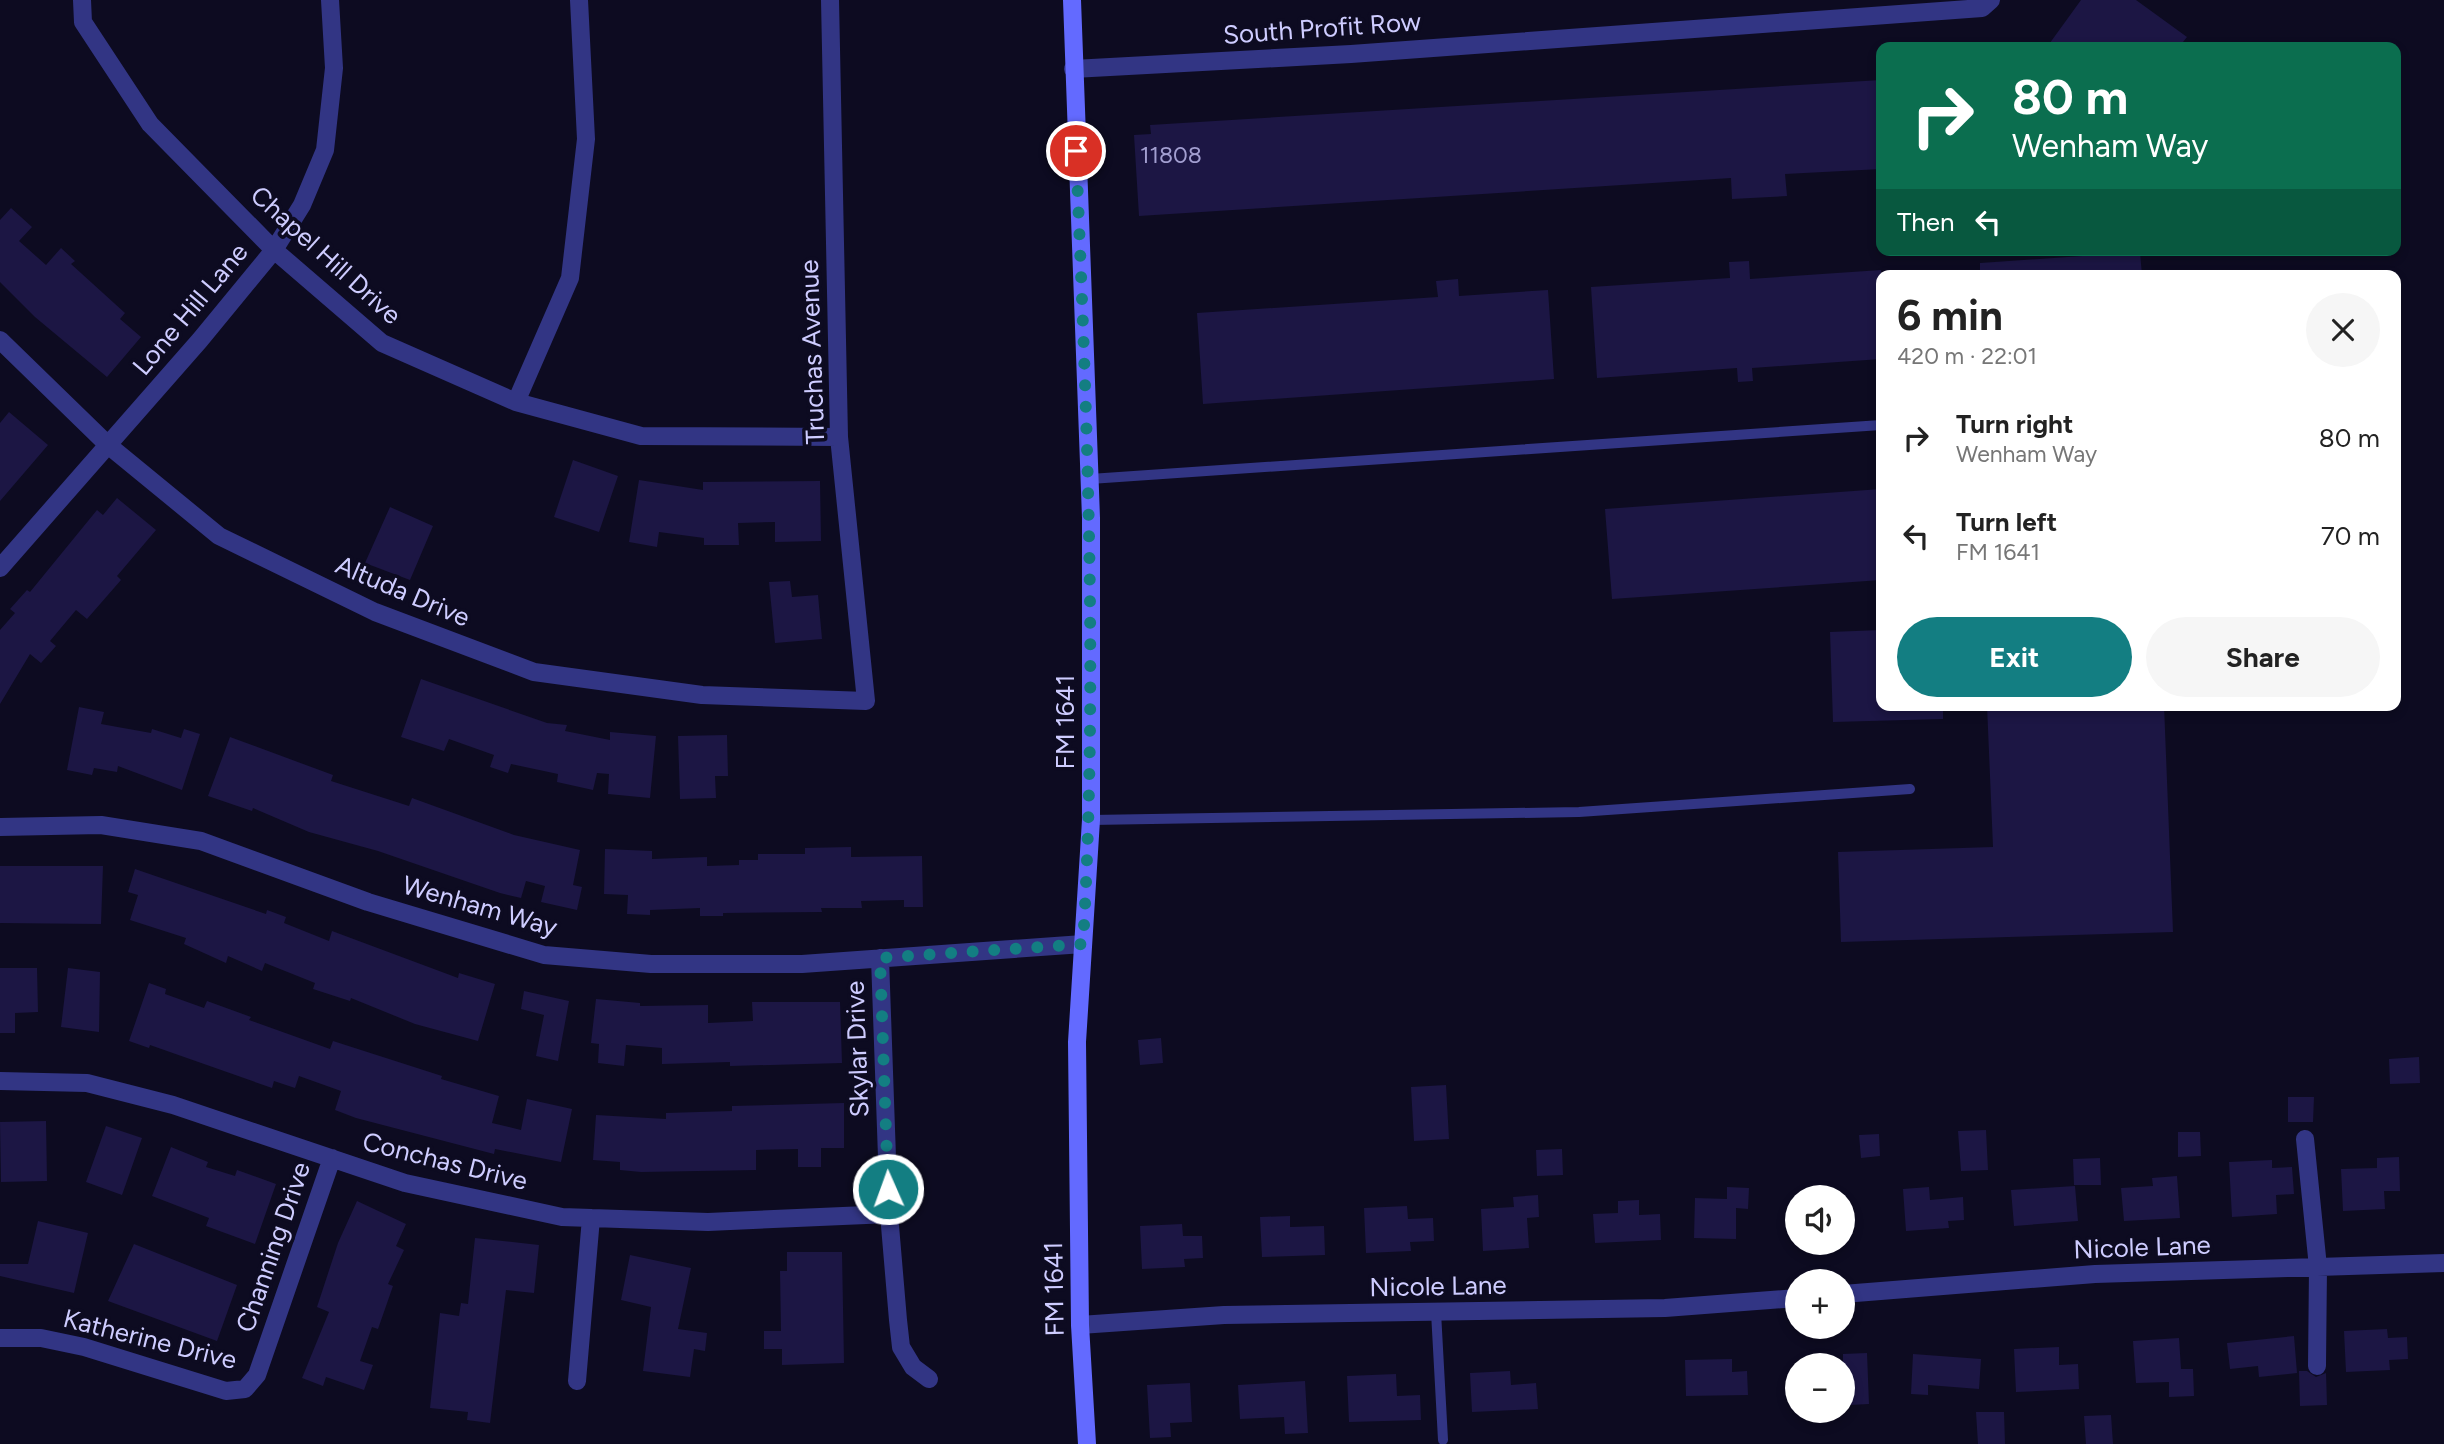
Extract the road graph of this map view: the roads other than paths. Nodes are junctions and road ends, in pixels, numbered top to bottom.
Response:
1 (82, 0) edge
2 (330, 0) edge
3 (579, 0) edge
4 (830, 0) edge
5 (1072, 0) edge
6 (1990, 0) edge
7 (1073, 69) junction
8 (274, 250) junction
9 (0, 340) edge
10 (516, 401) junction
11 (1876, 425) edge
12 (839, 437) junction
13 (108, 445) junction
14 (1090, 479) junction
15 (0, 568) edge
16 (866, 701) joint
17 (1910, 789) dead end
18 (1091, 820) junction
19 (0, 827) edge
20 (1083, 944) junction
21 (880, 958) junction
22 (0, 1081) edge
23 (2305, 1139) dead end
24 (331, 1158) junction
25 (889, 1214) junction
26 (591, 1218) junction
27 (2444, 1263) edge
28 (2318, 1267) junction
29 (1855, 1293) edge
30 (1785, 1299) edge
31 (1436, 1312) junction
32 (1080, 1325) junction
33 (0, 1338) edge
34 (2316, 1366) dead end
35 (929, 1379) dead end
36 (577, 1381) dead end
37 (245, 1389) joint
38 (1443, 1440) dead end
39 (1087, 1444) edge

1 - 8 street, Chapel Hill Drive
2 - 8 street, Lone Hill Lane
3 - 10 street
4 - 12 street, Truchas Avenue
5 - 7 main road, FM 1641 / FM 1641
6 - 7 street, South Profit Row
7 - 14 main road, FM 1641 / FM 1641
8 - 10 street, Chapel Hill Drive
8 - 13 street, Lone Hill Lane
9 - 13 street, Altuda Drive
10 - 12 street, Chapel Hill Drive
11 - 14 lane
12 - 16 street, Truchas Avenue
13 - 15 street, Lone Hill Lane
13 - 16 street, Altuda Drive
14 - 18 main road, FM 1641 / FM 1641
17 - 18 lane
18 - 20 main road, FM 1641 / FM 1641
19 - 21 street, Wenham Way
20 - 21 street, Wenham Way
20 - 32 main road, FM 1641 / FM 1641
21 - 25 street, Skylar Drive
22 - 24 street, Conchas Drive
23 - 28 street
24 - 26 street, Conchas Drive
24 - 37 street, Channing Drive
25 - 26 street, Conchas Drive
25 - 35 street, Skylar Drive
26 - 36 street
27 - 28 street, Nicole Lane
28 - 29 street, Nicole Lane
28 - 34 street
30 - 31 street, Nicole Lane
31 - 32 street, Nicole Lane
31 - 38 lane
32 - 39 main road, FM 1641 / FM 1641
33 - 37 street, Katherine Drive

